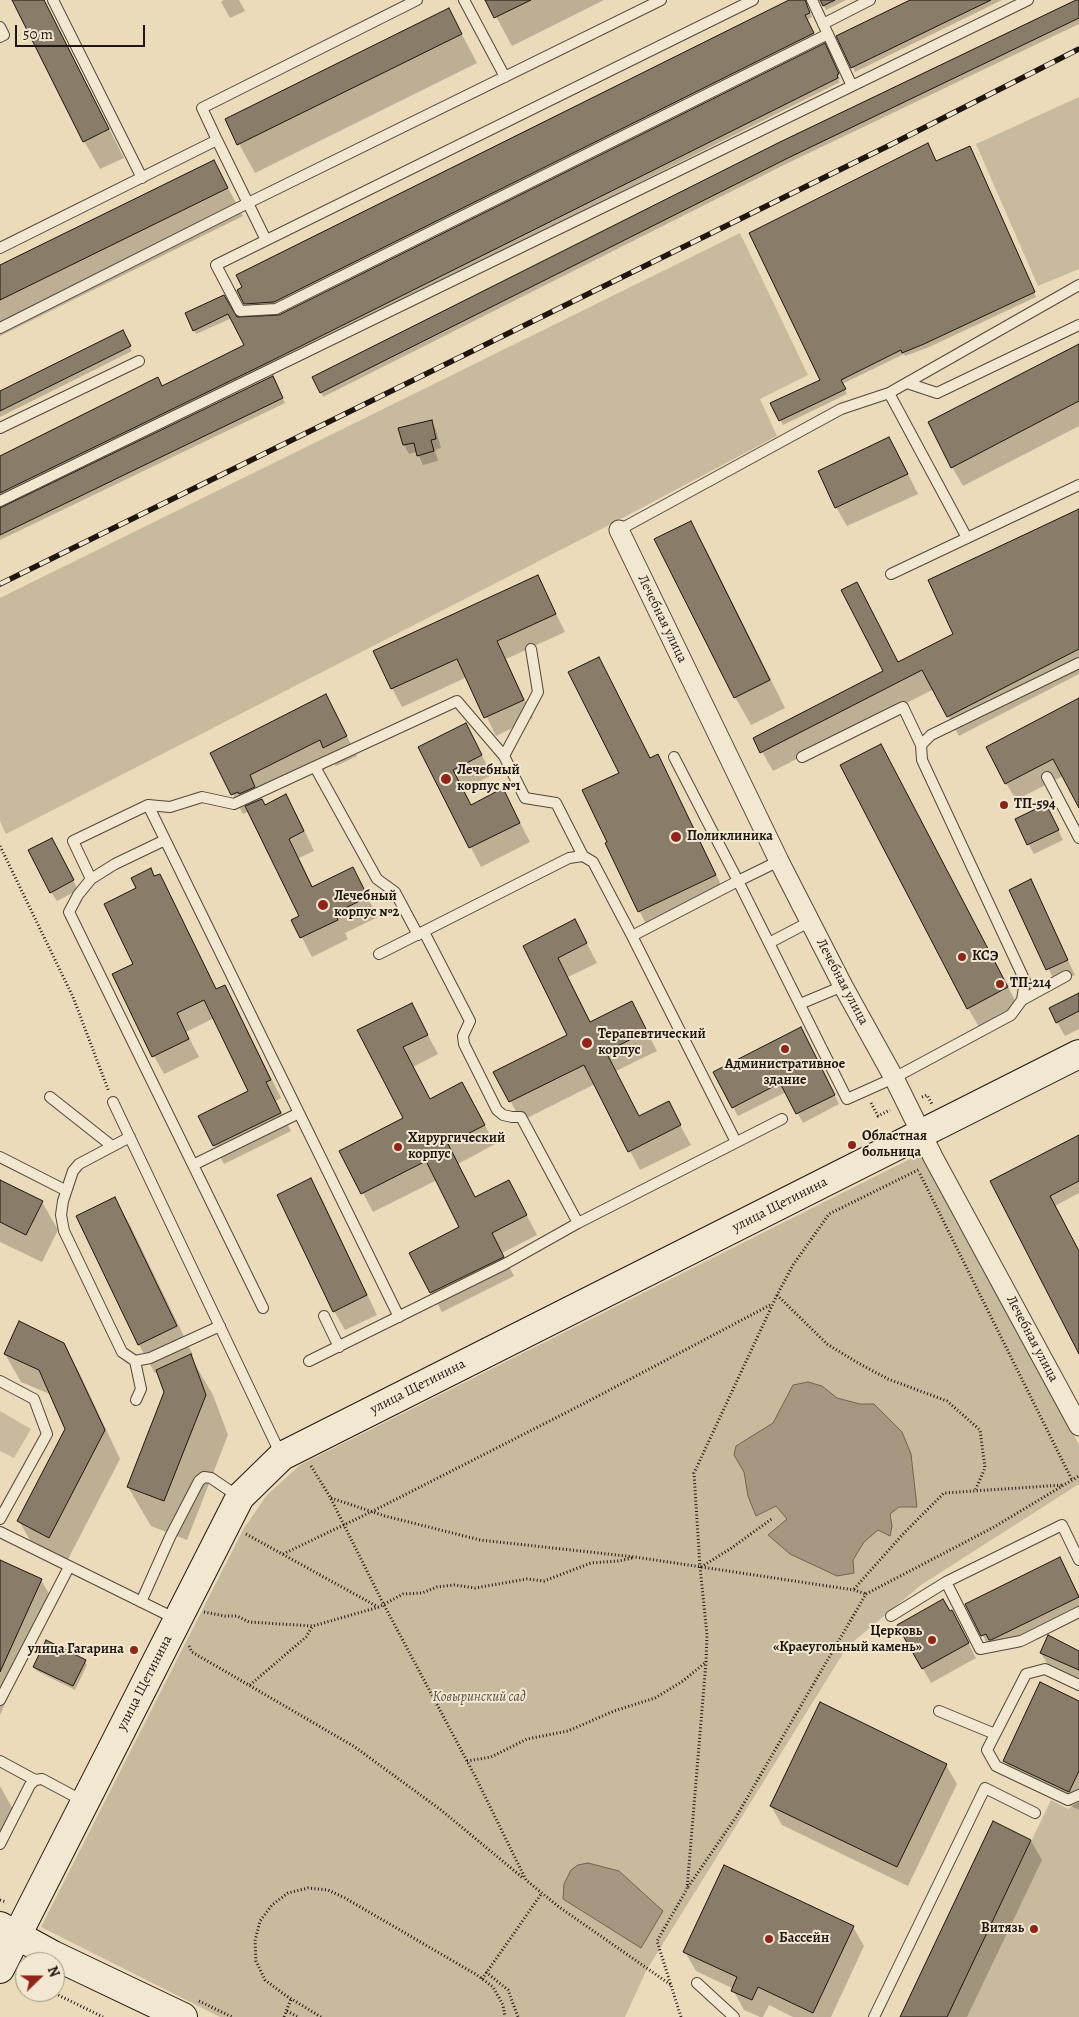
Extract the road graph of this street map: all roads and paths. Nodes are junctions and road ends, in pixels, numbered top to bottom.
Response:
1 (53, 0) edge
2 (417, 0) edge
3 (464, 0) edge
4 (660, 0) edge
5 (753, 0) edge
6 (812, 0) edge
7 (870, 0) edge
8 (1028, 0) edge
9 (823, 24) junction
10 (0, 27) edge
11 (828, 34) junction
12 (0, 36) edge
13 (505, 77) junction
14 (852, 86) junction
15 (217, 140) junction
16 (142, 178) junction
17 (248, 203) junction
18 (266, 240) junction
19 (0, 248) edge
20 (1079, 285) edge
21 (1079, 325) edge
22 (0, 328) edge
23 (139, 361) dead end
24 (907, 383) junction
25 (889, 393) junction
26 (0, 428) edge
27 (1079, 484) edge
28 (0, 501) edge
29 (619, 530) joint
30 (966, 538) junction
31 (891, 574) dead end
32 (531, 649) dead end
33 (1079, 663) edge
34 (921, 745) junction
35 (504, 756) junction
36 (674, 757) dead end
37 (802, 757) dead end
38 (315, 767) junction
39 (1047, 777) dead end
40 (148, 805) junction
41 (1079, 838) edge
42 (165, 840) junction
43 (0, 846) edge
44 (582, 856) junction
45 (779, 861) junction
46 (91, 878) junction
47 (738, 881) junction
48 (811, 921) junction
49 (421, 934) junction
50 (632, 936) junction
51 (769, 943) junction
52 (379, 954) dead end
53 (1066, 976) dead end
54 (843, 986) junction
55 (1022, 1000) junction
56 (800, 1004) junction
57 (1079, 1054) edge
58 (894, 1078) junction
59 (864, 1091) junction
60 (50, 1098) dead end
61 (113, 1102) joint
62 (907, 1103) junction
63 (299, 1113) junction
64 (782, 1119) dead end
65 (130, 1137) junction
66 (932, 1139) junction
67 (736, 1142) junction
68 (112, 1146) junction
69 (0, 1158) edge
70 (193, 1165) junction
71 (919, 1172) junction
72 (65, 1190) junction
73 (578, 1223) junction
74 (777, 1295) junction
75 (773, 1304) junction
76 (263, 1308) dead end
77 (324, 1316) dead end
78 (399, 1317) junction
79 (220, 1326) junction
80 (338, 1346) junction
81 (136, 1361) junction
82 (309, 1361) dead end
83 (0, 1381) edge
84 (136, 1400) dead end
85 (1079, 1426) edge
86 (290, 1451) junction
87 (1079, 1476) edge
88 (1072, 1480) junction
89 (1064, 1486) junction
90 (974, 1491) junction
91 (240, 1497) junction
92 (330, 1497) junction
93 (373, 1512) junction
94 (774, 1518) dead end
95 (0, 1519) edge
96 (227, 1524) junction
97 (344, 1525) junction
98 (0, 1534) edge
99 (283, 1554) junction
100 (634, 1557) junction
101 (1079, 1560) edge
102 (69, 1567) junction
103 (700, 1567) junction
104 (946, 1582) junction
105 (854, 1590) junction
106 (866, 1594) junction
107 (140, 1602) junction
108 (382, 1604) junction
109 (379, 1607) junction
110 (1079, 1612) edge
111 (180, 1614) junction
112 (891, 1616) dead end
113 (313, 1626) junction
114 (706, 1662) junction
115 (249, 1685) junction
116 (1079, 1685) edge
117 (0, 1700) edge
118 (939, 1711) dead end
119 (996, 1734) junction
120 (0, 1761) edge
121 (467, 1761) junction
122 (35, 1780) junction
123 (1079, 1795) edge
124 (86, 1803) junction
125 (1035, 1813) dead end
126 (0, 1844) edge
127 (526, 1880) junction
128 (687, 1889) junction
129 (542, 1893) junction
130 (0, 1900) edge
131 (8, 1921) edge
132 (0, 1969) edge
133 (486, 1972) junction
134 (482, 1979) junction
135 (697, 1983) dead end
136 (671, 1985) junction
137 (65, 1998) edge
138 (291, 2000) junction
139 (155, 2011) edge
140 (287, 2011) junction
141 (103, 2017) edge
142 (183, 2017) edge
143 (284, 2017) edge
144 (298, 2017) edge
145 (321, 2017) edge
146 (505, 2017) edge
147 (518, 2017) edge
148 (682, 2017) edge
149 (734, 2017) edge
150 (874, 2017) edge

1 - 16 lane
2 - 15 lane
3 - 13 lane
4 - 13 lane
5 - 18 lane
6 - 9 lane
7 - 9 lane
8 - 14 lane
9 - 11 lane
10 - 12 lane
11 - 14 lane
11 - 18 lane
13 - 17 lane
14 - 28 lane
15 - 16 lane
15 - 17 lane
16 - 19 lane
17 - 18 lane
17 - 22 lane
20 - 24 lane
21 - 24 lane
23 - 26 lane
24 - 25 lane
25 - 29 lane
25 - 30 lane
27 - 30 lane
29 - 45 street, Лечебная улица
30 - 31 lane
32 - 35 lane
33 - 34 lane
34 - 37 lane
34 - 55 lane
35 - 38 lane
35 - 44 lane
36 - 47 lane
38 - 40 lane
38 - 49 lane
39 - 41 lane
40 - 42 lane
40 - 46 lane
42 - 46 lane
42 - 63 lane
43 - 61 path
44 - 49 lane
44 - 50 lane
45 - 47 lane
45 - 48 street, Лечебная улица
46 - 70 lane
47 - 50 lane
47 - 51 lane
48 - 51 lane
48 - 54 street, Лечебная улица
49 - 52 lane
49 - 73 lane
50 - 67 lane
51 - 56 lane
53 - 55 lane
54 - 56 lane
54 - 58 street, Лечебная улица
55 - 58 lane
56 - 59 lane
57 - 66 street, улица Щетинина
58 - 59 lane
58 - 62 street, Лечебная улица
59 - 62 path
60 - 68 lane
61 - 65 lane
62 - 66 street, Лечебная улица
62 - 66 path
63 - 70 lane
63 - 78 lane
64 - 67 lane
65 - 68 lane
65 - 79 lane
66 - 71 path
66 - 85 street, Лечебная улица
66 - 86 street, улица Щетинина
67 - 73 lane
68 - 72 lane
69 - 72 lane
70 - 76 lane
71 - 74 path
71 - 88 path
72 - 81 lane
73 - 78 lane
74 - 75 path
74 - 90 path
75 - 93 path
75 - 103 path
77 - 80 lane
78 - 80 lane
79 - 81 lane
79 - 86 lane
80 - 82 lane
81 - 84 lane
83 - 95 lane
86 - 91 street, улица Щетинина
86 - 92 path
87 - 88 path
88 - 89 path
89 - 90 path
89 - 106 path
90 - 105 path
91 - 96 street, улица Щетинина
91 - 107 lane
92 - 93 path
92 - 97 path
93 - 97 path
93 - 100 path
94 - 103 path
96 - 99 path
96 - 111 street, улица Щетинина
97 - 99 path
97 - 108 path
98 - 102 lane
99 - 109 path
100 - 103 path
100 - 108 path
101 - 104 lane
102 - 107 lane
102 - 117 lane
103 - 105 path
103 - 114 path
104 - 110 lane
104 - 112 lane
105 - 106 path
106 - 128 path
107 - 111 lane
108 - 109 path
108 - 121 path
109 - 113 path
111 - 113 path
111 - 115 path
111 - 124 street, улица Щетинина
113 - 115 path
114 - 121 path
114 - 128 path
115 - 127 path
116 - 119 lane
118 - 119 lane
119 - 123 lane
120 - 122 lane
121 - 127 path
122 - 124 lane
122 - 126 lane
124 - 131 street, улица Щетинина
125 - 150 lane
127 - 129 path
128 - 136 path
129 - 133 path
129 - 136 path
130 - 131 path
131 - 132 street, улица Щетинина
131 - 139 street
133 - 134 path
133 - 147 path
134 - 138 path
134 - 146 path
135 - 149 lane
136 - 148 path
137 - 141 path
138 - 140 path
138 - 145 path
139 - 142 street
140 - 143 path
140 - 144 path

